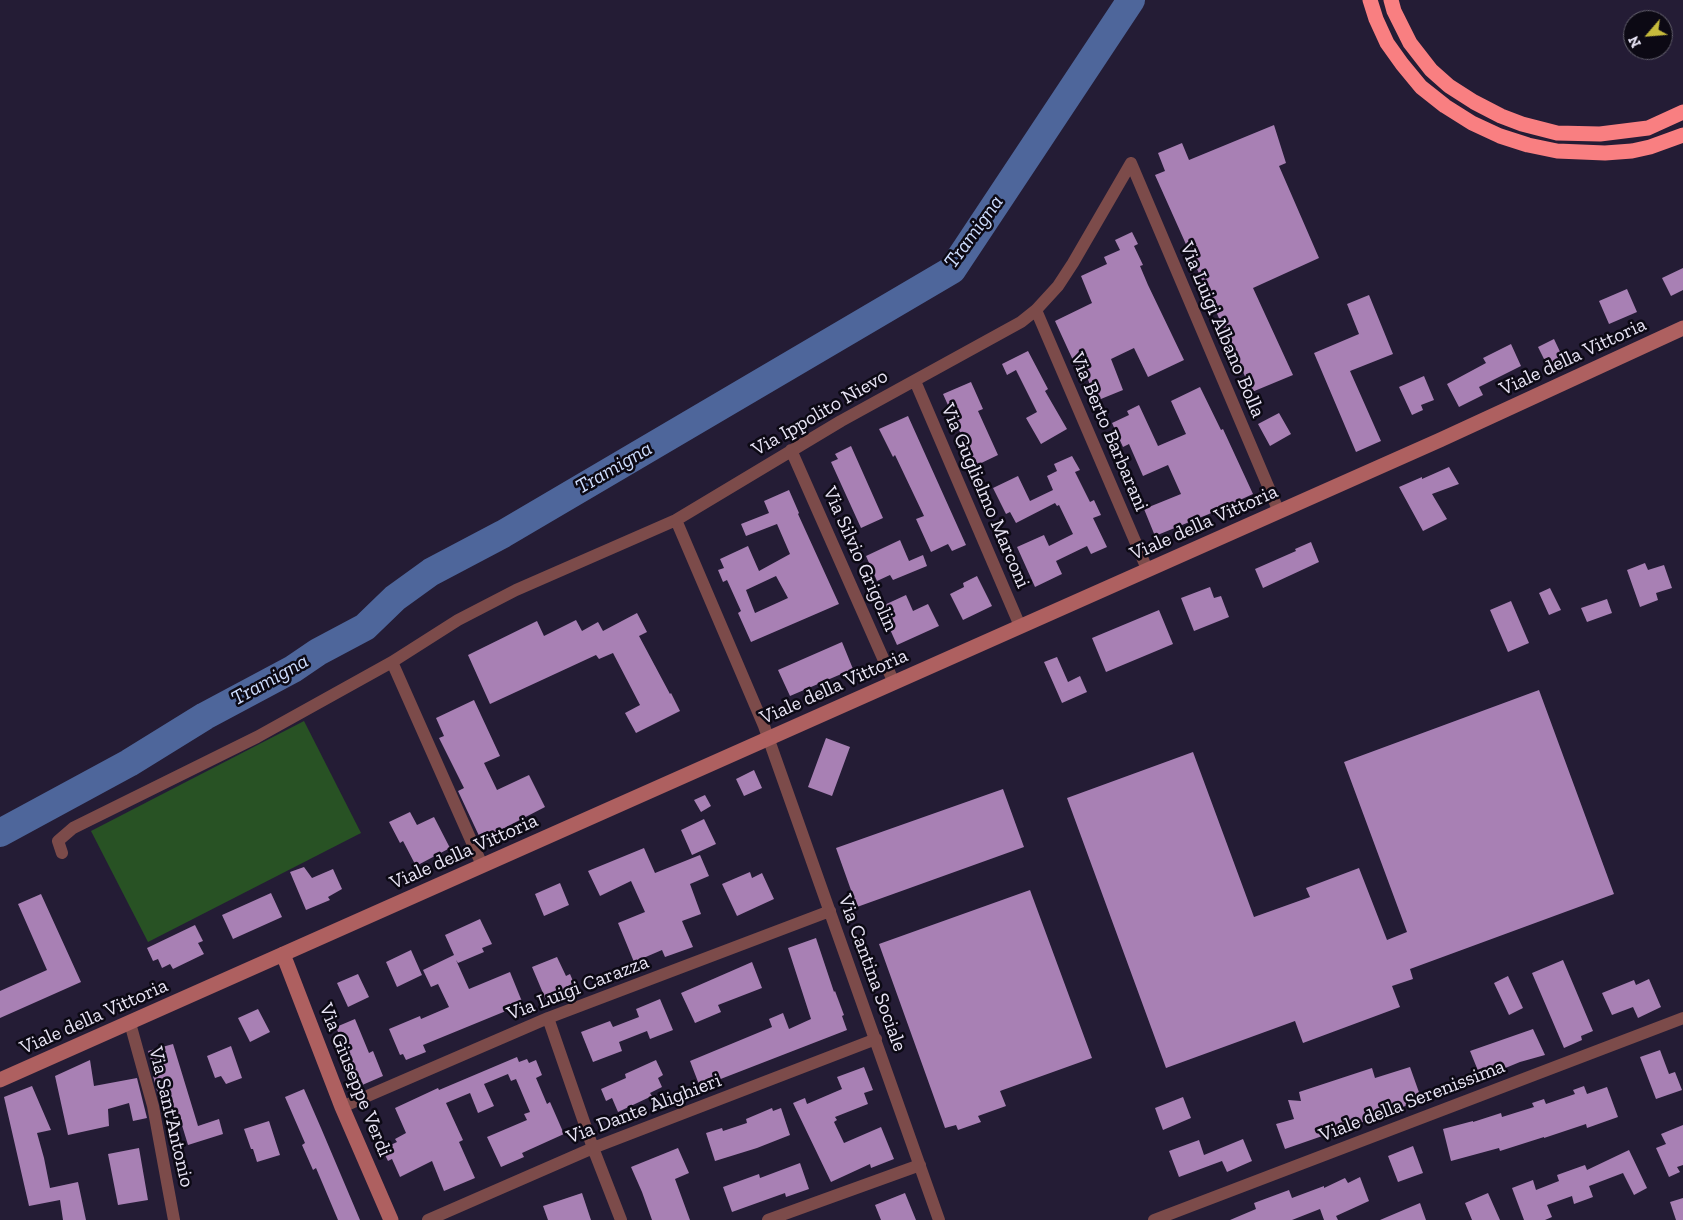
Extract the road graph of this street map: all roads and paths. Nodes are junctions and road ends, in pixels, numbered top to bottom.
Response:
1 (1370, 0) edge
2 (1391, 0) edge
3 (1683, 112) edge
4 (1683, 134) edge
5 (1130, 163) joint
6 (1036, 310) junction
7 (1683, 328) edge
8 (915, 381) junction
9 (791, 450) junction
10 (1279, 512) junction
11 (676, 520) junction
12 (1147, 569) junction
13 (1020, 626) junction
14 (392, 662) junction
15 (894, 682) junction
16 (768, 738) junction
17 (62, 853) dead end
18 (482, 865) junction
19 (830, 911) junction
20 (283, 954) junction
21 (548, 1018) junction
22 (1683, 1018) edge
23 (130, 1023) junction
24 (876, 1040) junction
25 (0, 1080) edge
26 (342, 1107) junction
27 (593, 1148) junction
28 (920, 1165) junction
29 (174, 1220) edge
30 (391, 1220) edge
31 (428, 1220) edge
32 (621, 1220) edge
33 (768, 1220) edge
34 (939, 1220) edge
35 (1154, 1220) edge

1 - 4 highway
2 - 3 highway
5 - 6 street, Via Ippolito Nievo
5 - 10 street, Via Luigi Albano Bolla
6 - 8 street, Via Ippolito Nievo
6 - 12 street, Via Berto Barbarani
7 - 10 street, Viale della Vittoria
8 - 9 street, Via Ippolito Nievo
8 - 13 street, Via Guglielmo Marconi
9 - 11 street, Via Ippolito Nievo
9 - 15 street, Via Silvio Grigolin
10 - 12 street, Viale della Vittoria
11 - 14 street, Via Ippolito Nievo
11 - 16 street
12 - 13 street, Viale della Vittoria
13 - 15 street, Viale della Vittoria
14 - 17 street, Via Ippolito Nievo
14 - 18 street
15 - 16 street, Viale della Vittoria
16 - 18 street, Viale della Vittoria
16 - 19 street, Via Cantina Sociale
18 - 20 street, Viale della Vittoria
19 - 21 street, Via Luigi Carazza
19 - 24 street, Via Cantina Sociale
20 - 23 street, Viale della Vittoria
20 - 26 street, Via Giuseppe Verdi
21 - 26 street, Via Luigi Carazza
21 - 27 street
22 - 35 street, Viale della Serenissima
23 - 25 street, Viale della Vittoria
23 - 29 street, Via Sant'Antonio
24 - 27 street, Via Dante Alighieri
24 - 28 street, Via Cantina Sociale
26 - 30 street, Via Giuseppe Verdi
27 - 31 street, Via Dante Alighieri
27 - 32 street
28 - 33 street
28 - 34 street, Via Cantina Sociale

